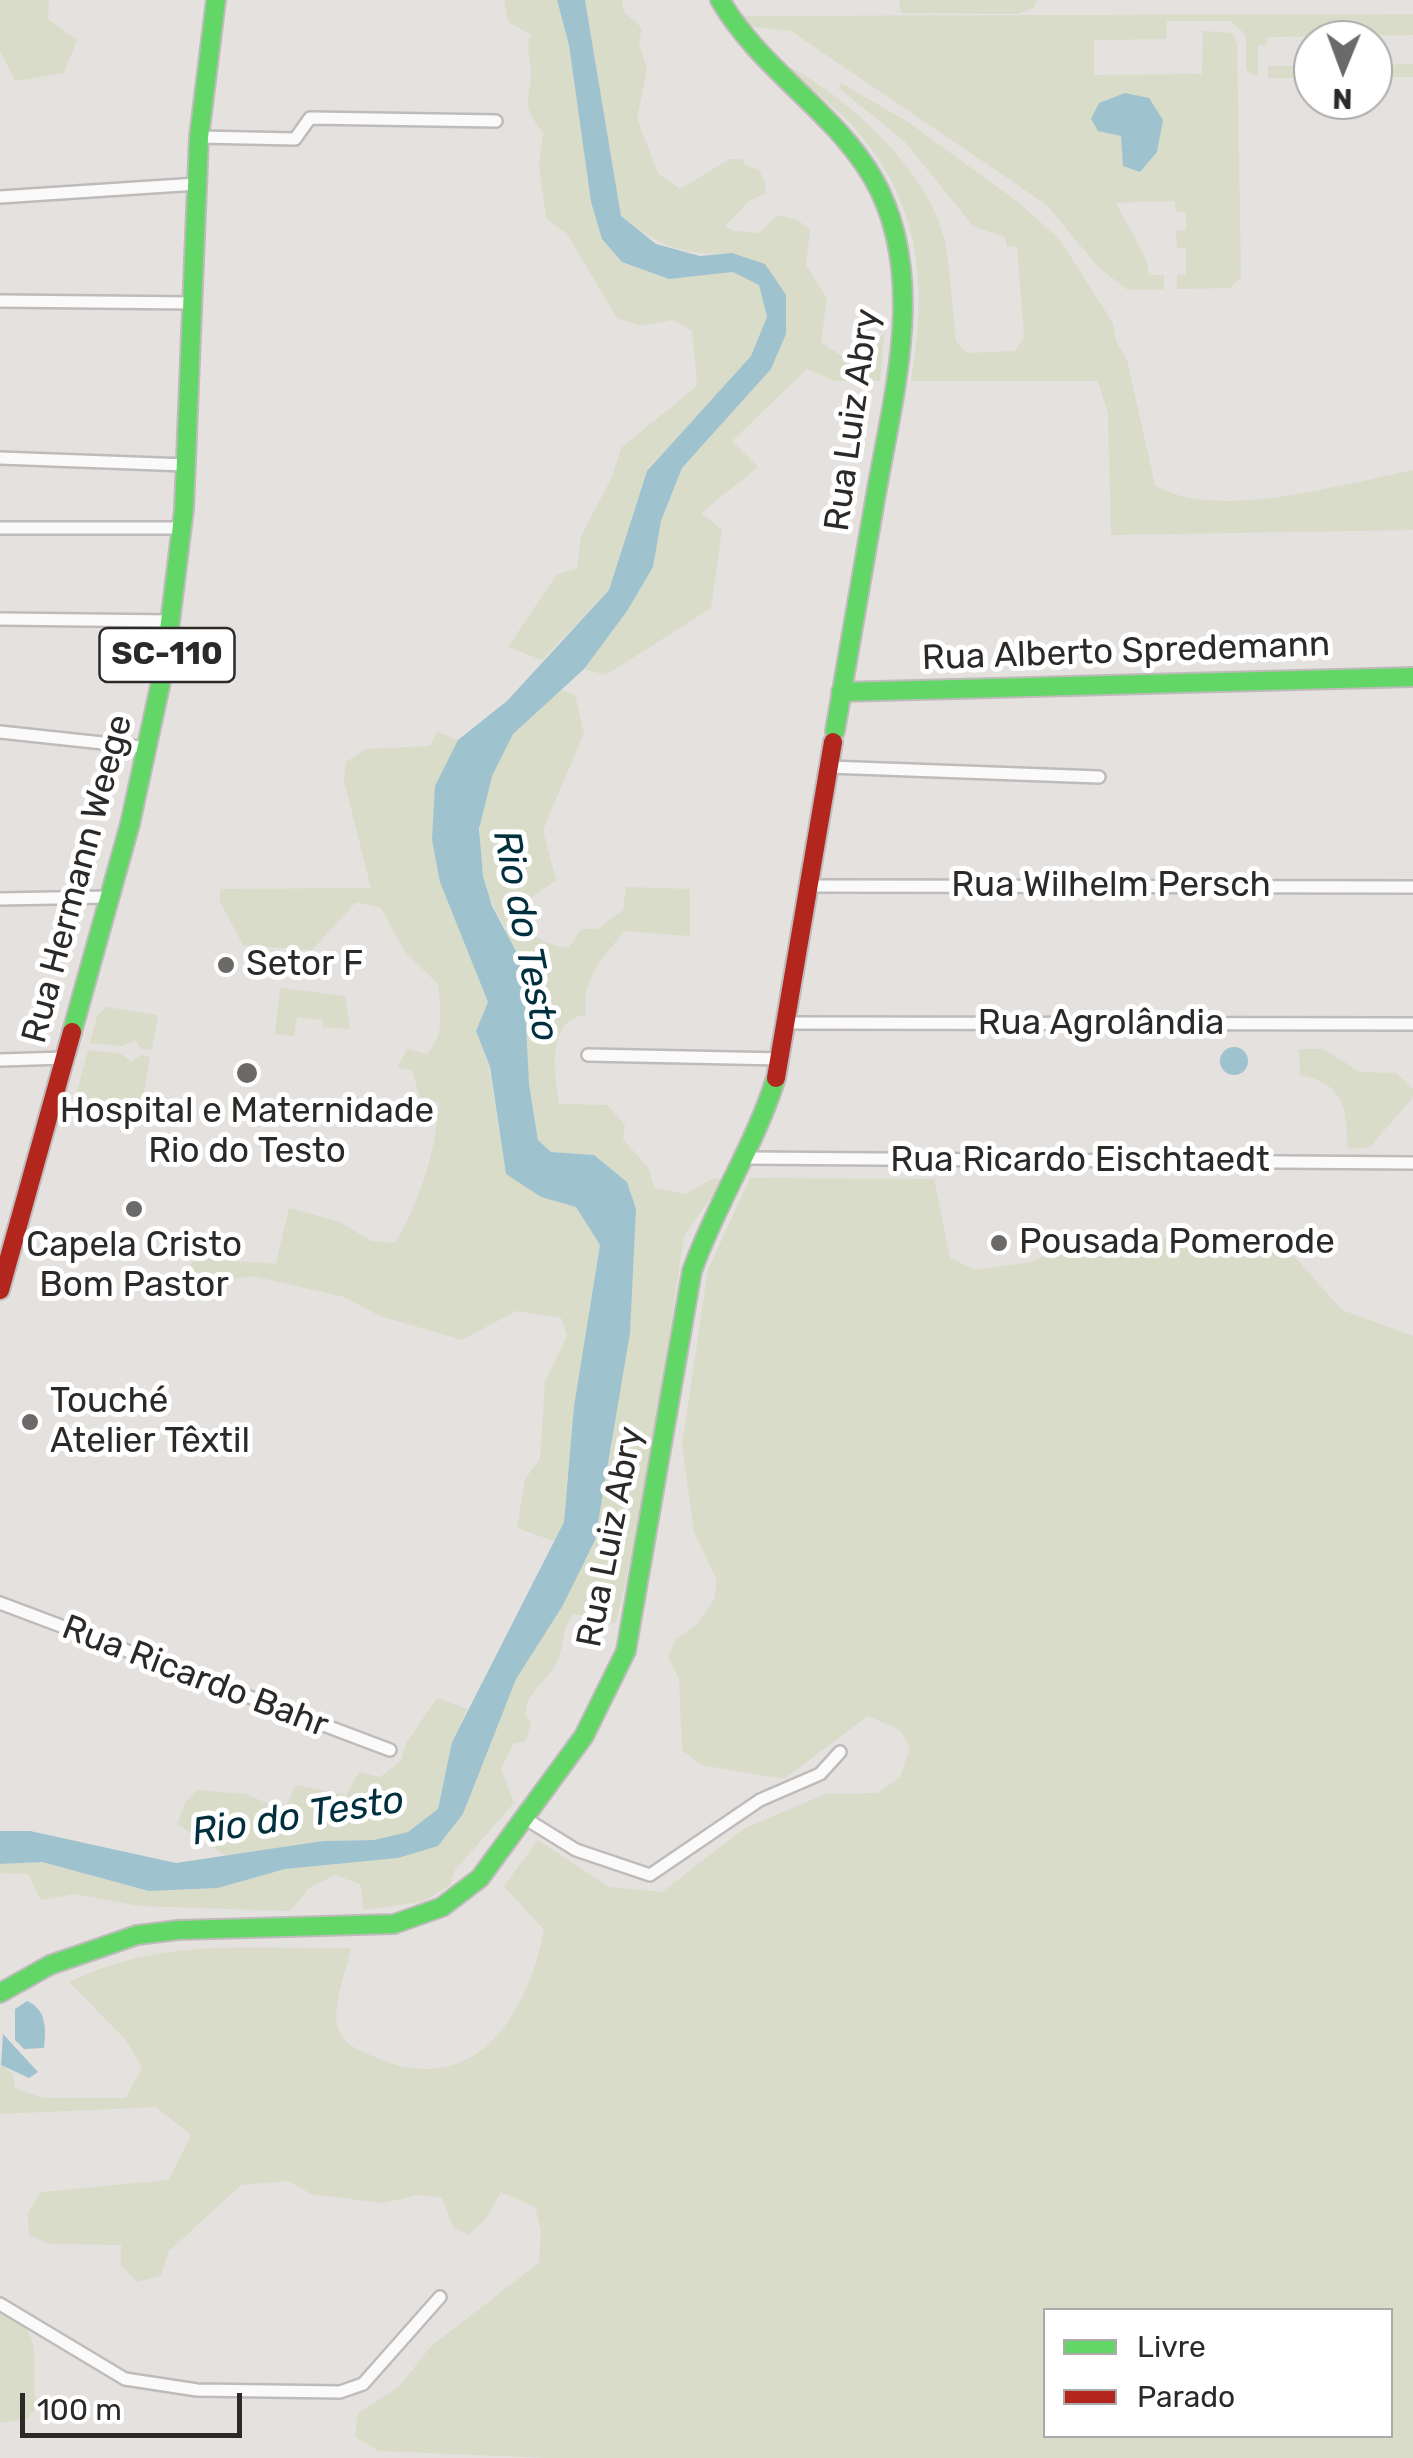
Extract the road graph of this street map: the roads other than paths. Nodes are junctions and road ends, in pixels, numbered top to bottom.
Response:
1 (216, 0) edge
2 (720, 0) edge
3 (496, 121) dead end
4 (199, 137) junction
5 (196, 184) junction
6 (0, 196) edge
7 (0, 301) edge
8 (192, 303) junction
9 (0, 458) edge
10 (186, 465) junction
11 (0, 528) edge
12 (182, 528) junction
13 (0, 618) edge
14 (172, 620) junction
15 (1413, 677) edge
16 (841, 692) junction
17 (0, 732) edge
18 (149, 748) junction
19 (829, 767) junction
20 (1099, 777) dead end
21 (810, 886) junction
22 (1413, 886) edge
23 (109, 897) junction
24 (0, 900) edge
25 (788, 1023) junction
26 (1413, 1024) edge
27 (588, 1055) dead end
28 (64, 1058) junction
29 (782, 1059) junction
30 (0, 1060) edge
31 (746, 1158) junction
32 (1413, 1163) edge
33 (0, 1290) edge
34 (0, 1603) edge
35 (390, 1750) dead end
36 (840, 1752) dead end
37 (526, 1820) junction
38 (0, 1993) edge
39 (440, 2297) dead end
40 (0, 2304) edge

1 - 4 street, Rua Hermann Weege / SC-110
2 - 16 street, Rua Luiz Abry
3 - 4 street
4 - 5 street, Rua Hermann Weege / SC-110
5 - 6 street
5 - 8 street, Rua Hermann Weege / SC-110
7 - 8 street
8 - 10 street, Rua Hermann Weege / SC-110
9 - 10 street
10 - 12 street, Rua Hermann Weege / SC-110
11 - 12 street
12 - 14 street, Rua Hermann Weege / SC-110
13 - 14 street
14 - 18 street, Rua Hermann Weege / SC-110
15 - 16 street, Rua Alberto Spredemann
16 - 19 street, Rua Luiz Abry
17 - 18 street
18 - 23 street, Rua Hermann Weege / SC-110
19 - 20 street
19 - 21 street, Rua Luiz Abry
21 - 22 street, Rua Wilhelm Persch
21 - 25 street, Rua Luiz Abry
23 - 24 street
23 - 28 street, Rua Hermann Weege / SC-110
25 - 26 street, Rua Agrolândia
25 - 29 street, Rua Luiz Abry
27 - 29 street
28 - 30 street
28 - 33 street, Rua Hermann Weege / SC-110
29 - 31 street, Rua Luiz Abry
31 - 32 street, Rua Ricardo Eischtaedt
31 - 37 street, Rua Luiz Abry
34 - 35 street, Rua Ricardo Bahr
36 - 37 street
37 - 38 street, Rua Luiz Abry
39 - 40 street

